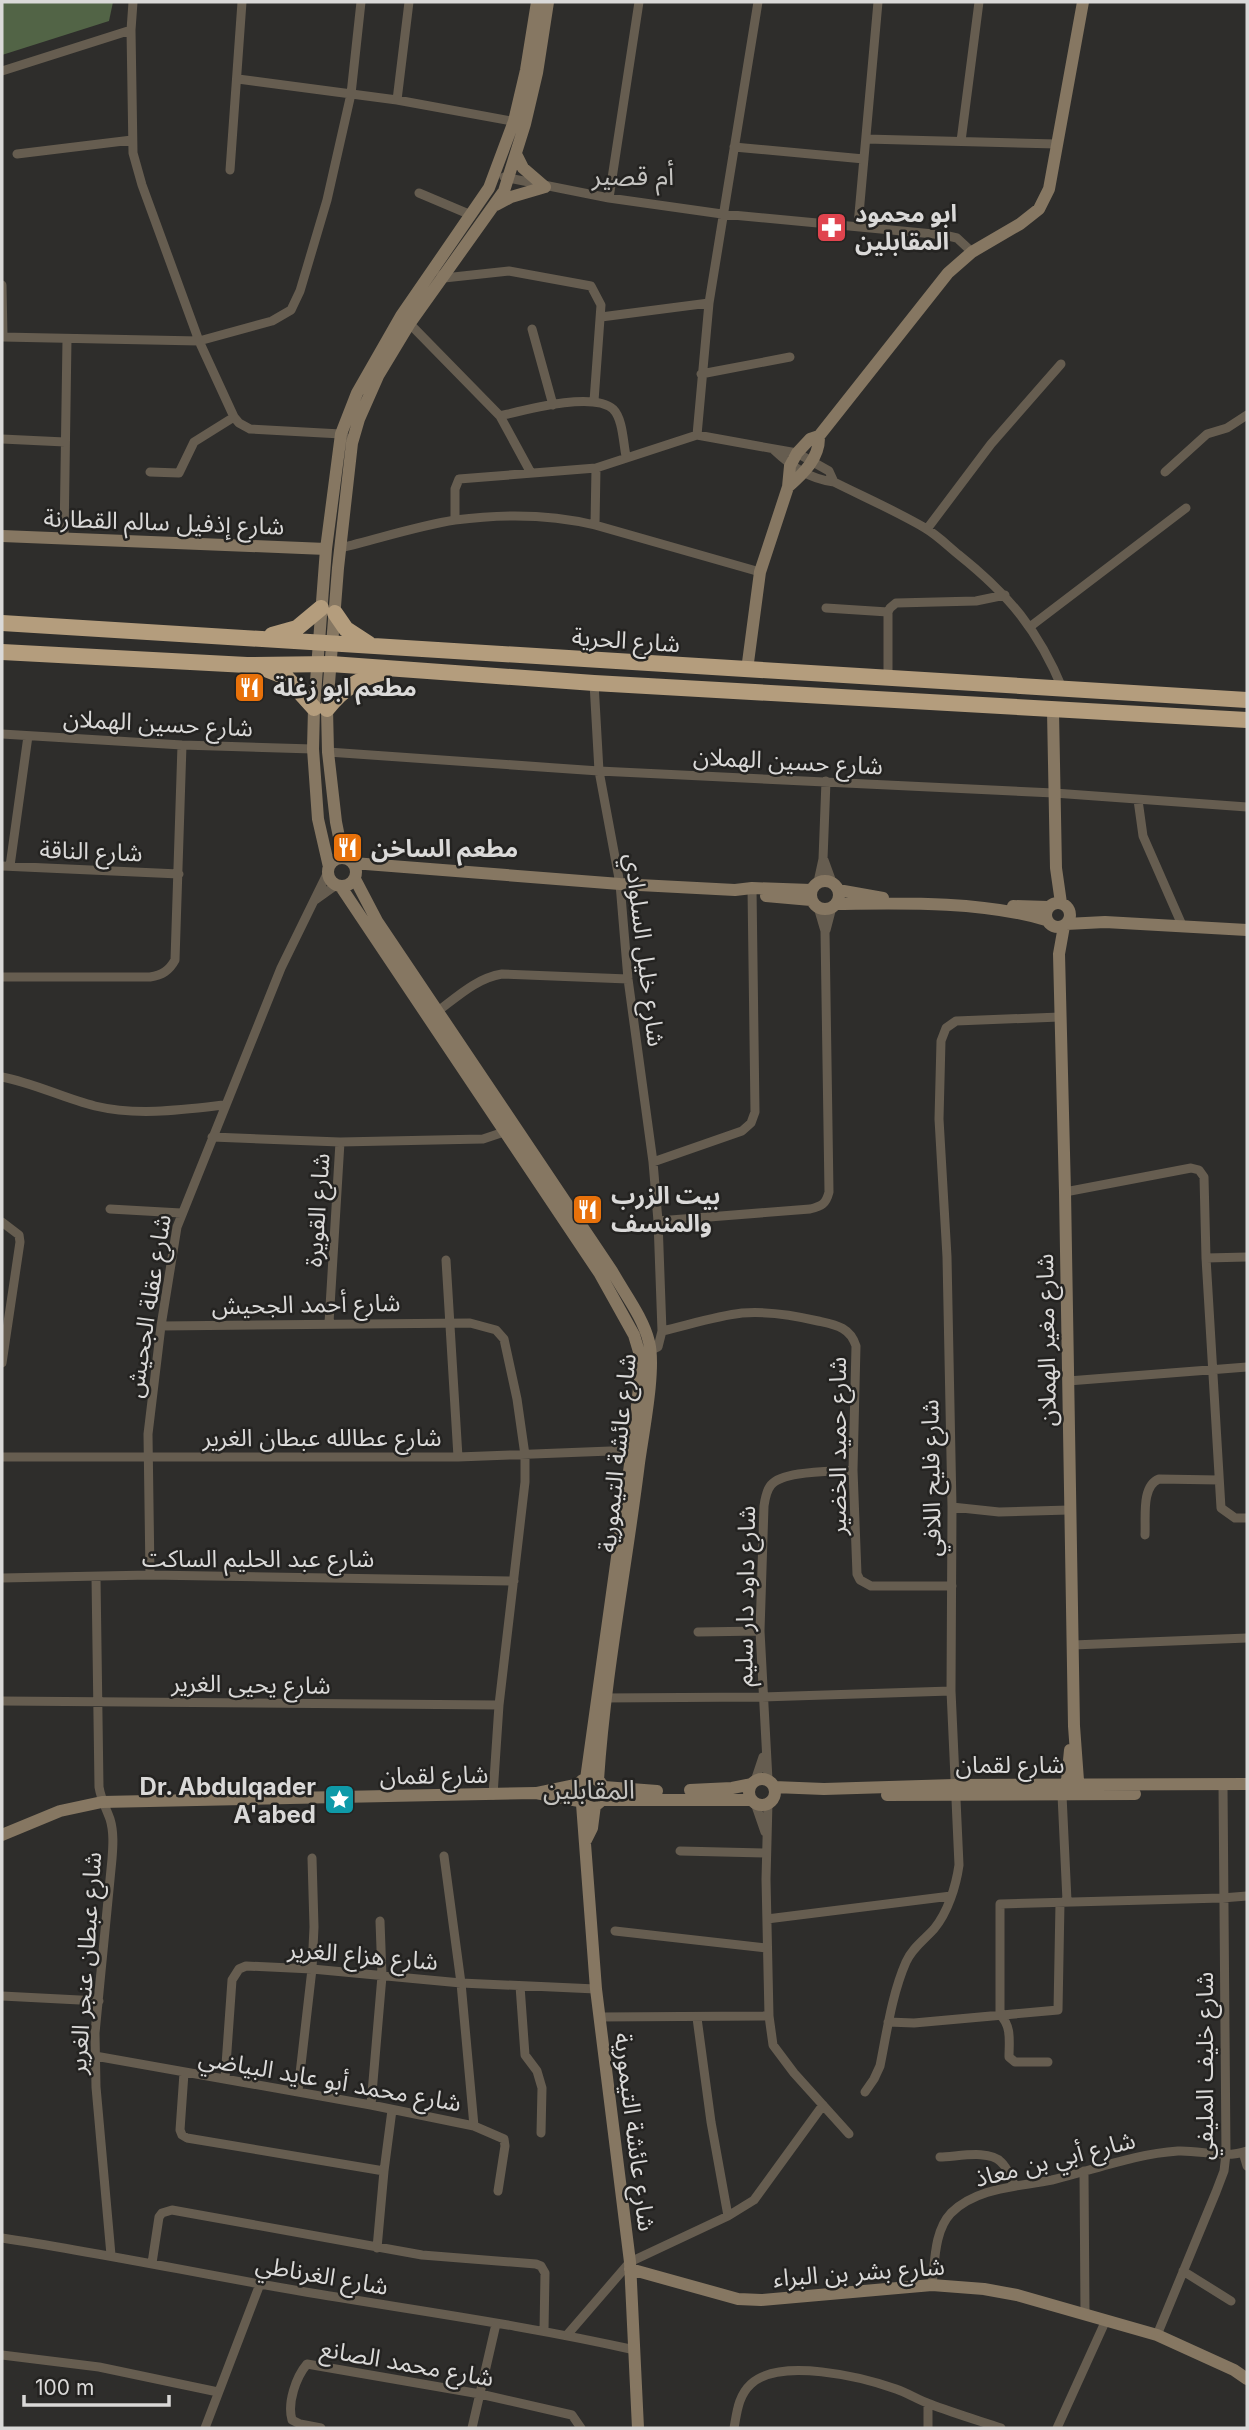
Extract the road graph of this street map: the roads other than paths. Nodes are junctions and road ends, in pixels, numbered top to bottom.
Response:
1 (133, 2) edge
2 (242, 2) edge
3 (361, 2) edge
4 (409, 2) edge
5 (537, 2) edge
6 (548, 2) edge
7 (639, 2) edge
8 (758, 2) edge
9 (878, 2) edge
10 (979, 2) edge
11 (1083, 2) edge
12 (131, 30) junction
13 (2, 71) edge
14 (238, 79) junction
15 (351, 94) junction
16 (397, 100) junction
17 (520, 122) junction
18 (866, 139) junction
19 (132, 140) junction
20 (961, 141) junction
21 (1057, 144) junction
22 (734, 147) junction
23 (17, 153) dead end
24 (517, 156) junction
25 (864, 159) junction
26 (230, 170) dead end
27 (495, 175) junction
28 (509, 179) junction
29 (545, 187) junction
30 (419, 193) dead end
31 (609, 198) junction
32 (495, 205) junction
33 (722, 214) junction
34 (471, 215) junction
35 (858, 225) junction
36 (972, 252) junction
37 (432, 270) junction
38 (444, 278) junction
39 (2, 285) edge
40 (709, 303) junction
41 (601, 317) junction
42 (406, 320) junction
43 (532, 329) dead end
44 (2, 337) edge
45 (67, 339) junction
46 (199, 341) junction
47 (790, 357) dead end
48 (1060, 364) dead end
49 (701, 374) junction
50 (594, 401) junction
51 (553, 405) junction
52 (1247, 415) edge
53 (500, 416) junction
54 (234, 417) junction
55 (697, 435) junction
56 (819, 436) junction
57 (346, 438) junction
58 (2, 439) edge
59 (65, 442) junction
60 (774, 450) junction
61 (797, 453) junction
62 (626, 456) junction
63 (812, 460) junction
64 (790, 466) junction
65 (596, 468) junction
66 (150, 472) dead end
67 (1165, 472) dead end
68 (531, 473) junction
69 (804, 474) junction
70 (834, 482) junction
71 (788, 487) junction
72 (1186, 508) dead end
73 (455, 520) junction
74 (595, 525) junction
75 (927, 529) junction
76 (2, 536) edge
77 (64, 539) junction
78 (340, 548) junction
79 (326, 549) junction
80 (760, 572) junction
81 (1005, 595) junction
82 (826, 608) dead end
83 (328, 611) junction
84 (888, 612) junction
85 (2, 623) edge
86 (1031, 626) junction
87 (260, 638) junction
88 (326, 643) junction
89 (374, 647) junction
90 (2, 652) edge
91 (324, 664) junction
92 (247, 665) junction
93 (399, 669) junction
94 (747, 670) junction
95 (888, 679) junction
96 (594, 683) junction
97 (1063, 690) junction
98 (1247, 700) edge
99 (321, 709) junction
100 (1053, 710) junction
101 (1247, 720) edge
102 (2, 734) edge
103 (28, 736) junction
104 (182, 745) junction
105 (313, 749) junction
106 (328, 752) junction
107 (599, 771) junction
108 (826, 781) junction
109 (1054, 793) junction
110 (1138, 800) junction
111 (1247, 807) edge
112 (823, 859) junction
113 (6, 866) edge
114 (329, 869) junction
115 (353, 869) junction
116 (179, 874) junction
117 (620, 884) junction
118 (339, 886) junction
119 (835, 886) junction
120 (751, 892) junction
121 (815, 895) junction
122 (313, 901) junction
123 (834, 905) junction
124 (1057, 915) junction
125 (1182, 925) junction
126 (1247, 930) edge
127 (825, 931) junction
128 (2, 977) edge
129 (628, 979) junction
130 (438, 1011) junction
131 (1060, 1017) junction
132 (2, 1077) edge
133 (224, 1105) junction
134 (504, 1132) junction
135 (212, 1137) junction
136 (340, 1142) junction
137 (653, 1162) junction
138 (1065, 1192) junction
139 (110, 1209) dead end
140 (181, 1213) junction
141 (658, 1221) junction
142 (2, 1222) edge
143 (1247, 1257) edge
144 (1206, 1258) junction
145 (446, 1260) dead end
146 (451, 1322) junction
147 (329, 1323) junction
148 (161, 1326) junction
149 (662, 1331) junction
150 (3, 1344) edge
151 (645, 1353) junction
152 (2, 1363) edge
153 (1247, 1367) edge
154 (1213, 1369) junction
155 (1068, 1381) junction
156 (637, 1450) junction
157 (148, 1455) junction
158 (524, 1455) junction
159 (2, 1457) edge
160 (458, 1457) junction
161 (853, 1470) junction
162 (1219, 1480) junction
163 (951, 1507) junction
164 (1069, 1510) junction
165 (1247, 1518) edge
166 (1145, 1535) dead end
167 (150, 1575) junction
168 (96, 1577) junction
169 (2, 1578) edge
170 (514, 1581) junction
171 (952, 1586) junction
172 (760, 1631) junction
173 (698, 1632) dead end
174 (1247, 1638) edge
175 (1073, 1645) junction
176 (951, 1691) junction
177 (762, 1697) junction
178 (601, 1698) junction
179 (2, 1702) edge
180 (98, 1702) junction
181 (499, 1705) junction
182 (1247, 1784) edge
183 (1223, 1788) junction
184 (955, 1790) junction
185 (1070, 1791) junction
186 (762, 1792) junction
187 (1247, 1792) edge
188 (591, 1793) junction
189 (493, 1795) junction
190 (102, 1802) junction
191 (2, 1835) edge
192 (680, 1851) dead end
193 (765, 1853) junction
194 (444, 1856) dead end
195 (312, 1858) dead end
196 (1247, 1895) edge
197 (951, 1896) junction
198 (1222, 1898) junction
199 (1063, 1902) junction
200 (766, 1919) junction
201 (380, 1921) dead end
202 (615, 1931) dead end
203 (767, 1948) junction
204 (312, 1969) junction
205 (382, 1976) junction
206 (461, 1983) junction
207 (520, 1986) junction
208 (596, 1989) junction
209 (2, 1996) edge
210 (99, 2001) junction
211 (1000, 2015) junction
212 (769, 2016) junction
213 (599, 2017) junction
214 (697, 2018) junction
215 (888, 2022) junction
216 (95, 2056) junction
217 (1048, 2062) dead end
218 (184, 2073) junction
219 (225, 2079) junction
220 (298, 2091) junction
221 (865, 2092) dead end
222 (370, 2105) junction
223 (823, 2105) junction
224 (392, 2110) junction
225 (474, 2126) junction
226 (541, 2133) dead end
227 (849, 2134) dead end
228 (1245, 2151) edge
229 (1226, 2154) junction
230 (940, 2157) dead end
231 (1247, 2166) edge
232 (384, 2171) junction
233 (1084, 2171) junction
234 (1016, 2186) junction
235 (498, 2191) dead end
236 (727, 2216) junction
237 (2, 2238) edge
238 (377, 2248) junction
239 (111, 2255) junction
240 (152, 2263) junction
241 (630, 2266) junction
242 (1184, 2271) junction
243 (260, 2284) junction
244 (932, 2285) junction
245 (1231, 2301) dead end
246 (1085, 2314) junction
247 (1106, 2320) junction
248 (496, 2324) junction
249 (544, 2331) junction
250 (566, 2335) junction
251 (1157, 2335) junction
252 (635, 2350) junction
253 (2, 2355) edge
254 (1247, 2379) edge
255 (218, 2392) junction
256 (480, 2394) junction
257 (928, 2404) junction
258 (205, 2428) edge
259 (321, 2428) edge
260 (472, 2428) edge
261 (581, 2428) edge
262 (638, 2428) edge
263 (734, 2428) edge
264 (928, 2428) edge
265 (1001, 2428) edge
266 (1057, 2428) edge

1 - 12 street
2 - 14 street
3 - 15 street
4 - 16 street
5 - 17 street
6 - 17 street
7 - 31 street
8 - 22 street
9 - 18 street
10 - 20 street
11 - 21 street
12 - 13 street
12 - 19 street
14 - 15 street
14 - 26 street
15 - 16 street
15 - 46 street
16 - 17 street
17 - 24 street
17 - 27 street
18 - 20 street
18 - 25 street
19 - 23 street
19 - 46 street
20 - 21 street
21 - 36 street
22 - 25 street
22 - 33 street
24 - 28 street
24 - 29 street
25 - 35 street
27 - 28 street
27 - 34 street
28 - 29 street
28 - 32 street
29 - 31 street
29 - 32 street
30 - 34 street
31 - 33 street
32 - 38 street
33 - 35 street
33 - 40 street
34 - 37 street
35 - 36 street
36 - 56 street
37 - 38 street
37 - 42 street
38 - 41 street
38 - 42 street
39 - 44 street
40 - 41 street
40 - 49 street
41 - 50 street
42 - 53 street
42 - 57 street
43 - 51 street
44 - 45 street
45 - 46 street
45 - 59 street
46 - 54 street
47 - 49 street
48 - 75 street
49 - 55 street
50 - 51 street
50 - 62 street
51 - 53 street
52 - 67 street
53 - 68 street
54 - 57 street
54 - 66 street
55 - 60 street
55 - 62 street
56 - 61 street
56 - 63 street
57 - 78 street
57 - 79 street
58 - 59 street
59 - 77 street
60 - 61 street
60 - 64 street
61 - 63 street
61 - 64 street
62 - 65 street
63 - 69 street
63 - 70 street
64 - 69 street
64 - 71 street
65 - 68 street
65 - 74 street
68 - 73 street
69 - 70 street
69 - 71 street
70 - 75 street
71 - 80 street
72 - 86 street
73 - 74 street
73 - 78 street
74 - 80 street
75 - 81 street
76 - 77 street, شارع إذفيل سالم القطارنة
77 - 79 street, شارع إذفيل سالم القطارنة
78 - 83 street
79 - 83 street
80 - 94 street
81 - 84 street
81 - 86 street
82 - 84 street
83 - 87 highway
83 - 88 street
83 - 89 highway
84 - 95 street
85 - 87 highway, شارع الحرية
86 - 97 street
87 - 88 highway, شارع الحرية
88 - 89 highway, شارع الحرية
88 - 91 street
89 - 94 highway, شارع الحرية
90 - 92 highway, شارع الحرية
91 - 92 highway, شارع الحرية
91 - 93 highway, شارع الحرية
91 - 99 street
92 - 99 highway
93 - 96 highway, شارع الحرية
93 - 99 highway
94 - 95 highway, شارع الحرية
95 - 97 highway, شارع الحرية
96 - 100 highway, شارع الحرية
96 - 107 street, شارع خليل السلوادي
97 - 98 highway, شارع الحرية
99 - 105 street
99 - 106 street, شارع عائشة التيمورية
100 - 101 highway, شارع الحرية
100 - 109 street, شارع مغير الهملان
102 - 103 street, شارع حسين الهملان
103 - 104 street, شارع حسين الهملان
103 - 113 street
104 - 105 street, شارع حسين الهملان
104 - 116 street
105 - 114 street
106 - 107 street, شارع حسين الهملان
106 - 115 street, شارع عائشة التيمورية
107 - 108 street, شارع حسين الهملان
107 - 117 street, شارع خليل السلوادي
108 - 109 street, شارع حسين الهملان
108 - 112 street
109 - 110 street, شارع حسين الهملان
109 - 124 street, شارع مغير الهملان
110 - 111 street, شارع حسين الهملان
110 - 125 street
112 - 119 street
112 - 121 street
113 - 116 street, شارع الناقة
114 - 115 street
114 - 118 street
114 - 122 street, شارع عقلة الجحيش
115 - 117 street
115 - 118 street
115 - 130 street, شارع عائشة التيمورية
116 - 128 street
117 - 120 street
117 - 129 street, شارع خليل السلوادي
118 - 122 street, شارع عقلة الجحيش
118 - 134 street, شارع عائشة التيمورية
119 - 121 street
119 - 123 street
119 - 124 street
120 - 121 street
120 - 137 street
121 - 123 street
121 - 127 street
122 - 133 street, شارع عقلة الجحيش
123 - 124 street
123 - 127 street
124 - 125 street
124 - 131 street, شارع مغير الهملان
125 - 126 street
127 - 141 street
129 - 130 street
129 - 137 street, شارع خليل السلوادي
130 - 151 street, شارع عائشة التيمورية
131 - 138 street, شارع مغير الهملان
131 - 163 street, شارع فليح اللافي
132 - 133 street
133 - 135 street, شارع عقلة الجحيش
134 - 136 street
134 - 151 street, شارع عائشة التيمورية
135 - 136 street
135 - 140 street, شارع عقلة الجحيش
136 - 147 street, شارع القويرة
137 - 141 street, شارع خليل السلوادي
138 - 144 street
138 - 155 street, شارع مغير الهملان
139 - 140 street
140 - 148 street, شارع عقلة الجحيش
141 - 149 street, شارع خليل السلوادي
142 - 150 street
143 - 144 street
144 - 154 street
145 - 146 street
146 - 147 street, شارع أحمد الجحيش
146 - 158 street
146 - 160 street
147 - 148 street, شارع أحمد الجحيش
148 - 157 street, شارع عقلة الجحيش
149 - 151 street
149 - 161 street, شارع حميد الخضير
150 - 152 street
151 - 156 street, شارع عائشة التيمورية
153 - 154 street
154 - 155 street
154 - 162 street
155 - 164 street, شارع مغير الهملان
156 - 158 street, شارع عطالله عبطان الغرير
156 - 178 street, شارع عائشة التيمورية
157 - 159 street, شارع عطالله عبطان الغرير
157 - 160 street, شارع عطالله عبطان الغرير
157 - 167 street, شارع عقلة الجحيش
158 - 160 street, شارع عطالله عبطان الغرير
158 - 170 street
161 - 171 street, شارع حميد الخضير
161 - 172 street, شارع داود دار سليم
162 - 165 street
162 - 166 street
163 - 164 street
163 - 171 street, شارع فليح اللافي
164 - 175 street, شارع مغير الهملان
167 - 168 street, شارع عبد الحليم الساكت
167 - 170 street, شارع عبد الحليم الساكت
168 - 169 street, شارع عبد الحليم الساكت
168 - 180 street, شارع عبطان عنجر الغرير
170 - 181 street
171 - 176 street, شارع فليح اللافي
172 - 173 street
172 - 177 street, شارع داود دار سليم
174 - 175 street
175 - 185 street, شارع مغير الهملان
176 - 177 street
176 - 184 street, شارع فليح اللافي
177 - 178 street
177 - 186 street, شارع داود دار سليم
178 - 188 street, شارع عائشة التيمورية
179 - 180 street, شارع يحيى الغرير
180 - 181 street, شارع يحيى الغرير
180 - 190 street, شارع عبطان عنجر الغرير
181 - 189 street
182 - 183 street, شارع لقمان
183 - 185 street, شارع لقمان
183 - 187 street, شارع لقمان
183 - 198 street, شارع خليف المليفي
184 - 185 street, شارع لقمان
184 - 186 street, شارع لقمان
184 - 197 street, شارع فليح اللافي
185 - 199 street
186 - 188 street, شارع لقمان
186 - 193 street, شارع داود دار سليم
188 - 189 street, شارع لقمان
188 - 208 street, شارع عائشة التيمورية
189 - 190 street, شارع لقمان
190 - 191 street, شارع لقمان
190 - 210 street, شارع عبطان عنجر الغرير
192 - 193 street
193 - 200 street, شارع داود دار سليم
194 - 206 street
195 - 204 street
196 - 198 street
197 - 200 street
197 - 215 street, شارع فليح اللافي
198 - 199 street
198 - 229 street, شارع خليف المليفي
199 - 211 street
199 - 211 street
200 - 203 street, شارع داود دار سليم
201 - 205 street
202 - 203 street
203 - 212 street, شارع داود دار سليم
204 - 205 street, شارع هزاع الغرير
204 - 219 street, شارع هزاع الغرير
204 - 220 street
205 - 206 street, شارع هزاع الغرير
205 - 222 street
206 - 207 street, شارع هزاع الغرير
206 - 225 street
207 - 208 street, شارع هزاع الغرير
207 - 226 street
208 - 213 street, شارع عائشة التيمورية
209 - 210 street
210 - 216 street, شارع عبطان عنجر الغرير
211 - 215 street
211 - 217 street
212 - 214 street
212 - 223 street, شارع داود دار سليم
213 - 214 street
213 - 241 street, شارع عائشة التيمورية
214 - 236 street
215 - 221 street, شارع فليح اللافي
216 - 218 street, شارع محمد أبو عايد البياضي
216 - 239 street, شارع عبطان عنجر الغرير
218 - 219 street, شارع محمد أبو عايد البياضي
218 - 232 street
219 - 220 street, شارع محمد أبو عايد البياضي
220 - 222 street, شارع محمد أبو عايد البياضي
222 - 224 street, شارع محمد أبو عايد البياضي
223 - 227 street, شارع داود دار سليم
223 - 236 street
224 - 225 street, شارع محمد أبو عايد البياضي
224 - 232 street
225 - 235 street, شارع محمد أبو عايد البياضي
228 - 229 street, شارع أبي بن معاذ
228 - 231 street
229 - 233 street, شارع أبي بن معاذ
229 - 242 street, شارع خليف المليفي
230 - 234 street
232 - 238 street
233 - 234 street, شارع أبي بن معاذ
233 - 246 street
234 - 244 street, شارع أبي بن معاذ
236 - 241 street
237 - 239 street, شارع الغرناطي
238 - 240 street
238 - 249 street
239 - 240 street, شارع الغرناطي
240 - 243 street, شارع الغرناطي
241 - 244 street, شارع بشر بن البراء
241 - 250 street
241 - 252 street, شارع عائشة التيمورية
242 - 245 street
242 - 251 street, شارع خليف المليفي
243 - 248 street, شارع الغرناطي
243 - 255 street
244 - 246 street, شارع بشر بن البراء
246 - 247 street, شارع بشر بن البراء
247 - 251 street, شارع بشر بن البراء
247 - 266 street
248 - 249 street, شارع الغرناطي
248 - 256 street
249 - 250 street, شارع الغرناطي
250 - 252 street, شارع الغرناطي
251 - 254 street, شارع بشر بن البراء
252 - 262 street, شارع عائشة التيمورية
253 - 255 street
255 - 258 street
256 - 259 street, شارع محمد الصانع
256 - 260 street
256 - 261 street, شارع محمد الصانع
257 - 263 street
257 - 264 street
257 - 265 street

